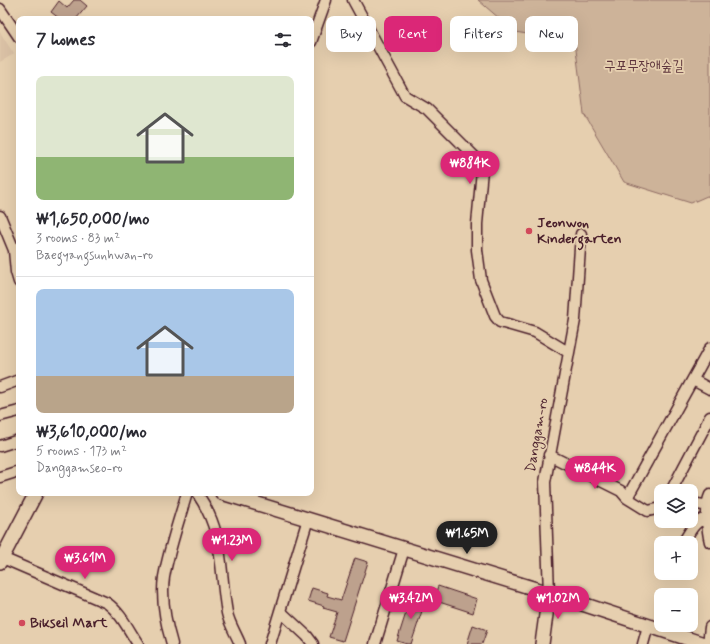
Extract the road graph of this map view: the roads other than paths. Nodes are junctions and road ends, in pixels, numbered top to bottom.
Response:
1 (326, 0) edge
2 (353, 0) edge
3 (0, 9) edge
4 (16, 33) edge
5 (314, 34) edge
6 (0, 216) edge
7 (581, 234) dead end
8 (16, 272) edge
9 (710, 348) edge
10 (568, 352) junction
11 (693, 380) junction
12 (16, 381) edge
13 (0, 387) edge
14 (710, 389) edge
15 (16, 412) edge
16 (0, 416) edge
17 (710, 417) edge
18 (16, 441) edge
19 (0, 446) edge
20 (549, 455) junction
21 (16, 472) edge
22 (0, 477) edge
23 (675, 484) edge
24 (710, 495) edge
25 (32, 496) edge
26 (186, 496) edge
27 (199, 496) edge
28 (232, 496) edge
29 (627, 498) junction
30 (698, 504) edge
31 (709, 506) edge
32 (654, 510) edge
33 (708, 518) junction
34 (308, 519) junction
35 (687, 536) edge
36 (710, 542) edge
37 (404, 550) junction
38 (1, 559) edge
39 (548, 594) junction
40 (280, 611) junction
41 (648, 626) junction
42 (710, 627) edge
43 (138, 644) edge
44 (172, 644) edge
45 (240, 644) edge
46 (270, 644) edge
47 (314, 644) edge
48 (374, 644) edge
49 (542, 644) edge
50 (643, 644) edge
51 (704, 644) edge
52 (708, 644) edge

1 - 5 street
2 - 10 street
3 - 4 street
6 - 8 street
7 - 10 street, Danggam-ro
9 - 11 street
10 - 20 street, Danggam-ro
11 - 14 street
11 - 29 street
12 - 13 street
15 - 16 street
17 - 23 street
18 - 19 street
20 - 29 street
20 - 39 street, Danggam-ro
21 - 22 street
24 - 31 street
25 - 38 main road
26 - 44 street
27 - 45 street
28 - 34 main road
29 - 32 street
30 - 31 street
31 - 33 street
33 - 35 street
33 - 36 street
34 - 37 main road
34 - 40 street
37 - 39 main road
37 - 48 street
38 - 43 street
39 - 41 main road
39 - 49 main road, Danggam-ro
40 - 46 street
40 - 47 street
41 - 50 street
41 - 51 main road
42 - 52 street

